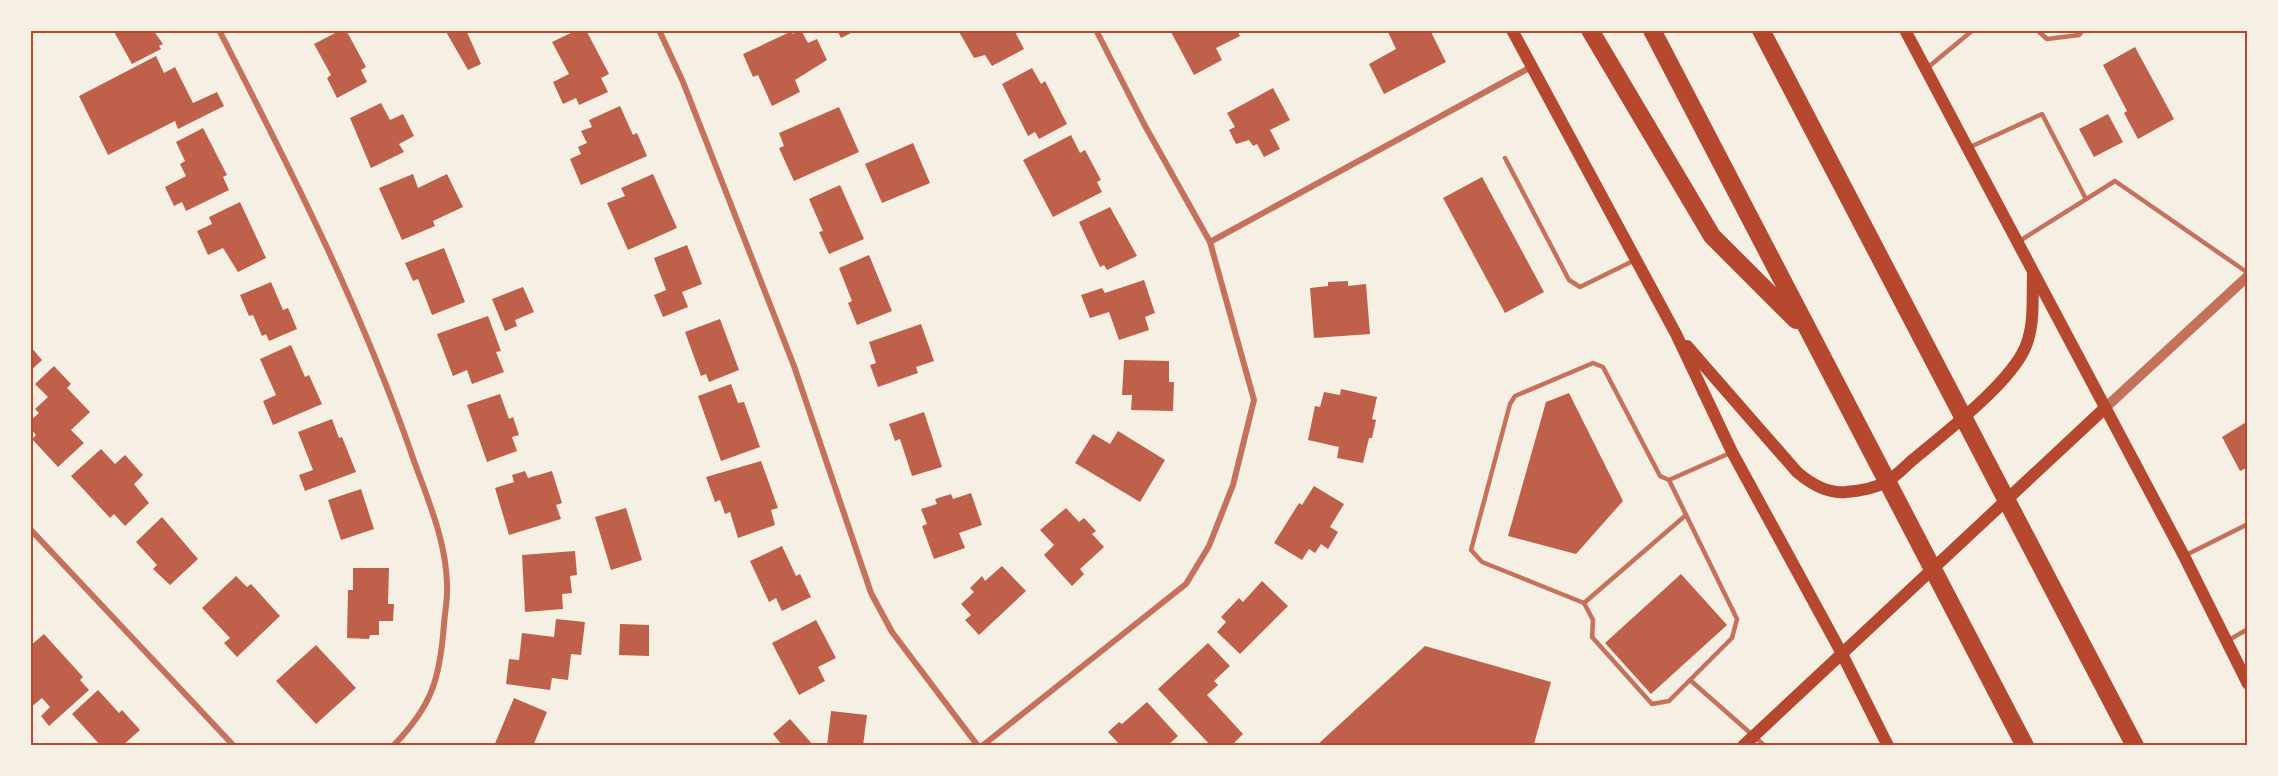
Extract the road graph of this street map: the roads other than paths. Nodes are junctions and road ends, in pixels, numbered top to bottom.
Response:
1 (219, 30) edge
2 (659, 30) edge
3 (1096, 30) edge
4 (1512, 30) edge
5 (1590, 30) edge
6 (1652, 30) edge
7 (1761, 30) edge
8 (1905, 30) edge
9 (1972, 30) edge
10 (2037, 30) edge
11 (2083, 30) edge
12 (1532, 67) junction
13 (1926, 69) junction
14 (1968, 148) junction
15 (1505, 158) dead end
16 (2086, 199) junction
17 (1210, 242) junction
18 (2018, 242) junction
19 (1635, 260) junction
20 (2033, 272) junction
21 (2248, 274) edge
22 (1676, 334) junction
23 (1810, 334) junction
24 (2105, 408) junction
25 (1732, 452) junction
26 (1669, 480) junction
27 (1686, 515) junction
28 (2248, 524) edge
29 (30, 529) edge
30 (2184, 556) junction
31 (1584, 603) junction
32 (2248, 629) edge
33 (2226, 641) junction
34 (1841, 652) junction
35 (1690, 680) junction
36 (2248, 684) edge
37 (1754, 735) junction
38 (234, 746) edge
39 (393, 746) edge
40 (980, 746) edge
41 (1743, 746) edge
42 (1766, 746) edge
43 (1888, 746) edge
44 (2025, 746) edge
45 (2135, 746) edge

1 - 39 street
2 - 40 street
3 - 17 street
4 - 12 main road
5 - 23 highway
6 - 23 highway
7 - 45 highway
8 - 13 main road
9 - 13 lane
10 - 11 lane
12 - 17 street
12 - 19 main road
13 - 14 main road
14 - 16 lane
14 - 18 main road
15 - 19 lane
16 - 18 lane
16 - 21 lane
17 - 40 street
18 - 20 main road
19 - 22 main road
20 - 22 main road
20 - 24 main road
21 - 24 street
22 - 25 main road
23 - 44 highway
24 - 30 main road
24 - 34 main road
25 - 26 lane
25 - 34 main road
26 - 27 lane
26 - 31 lane
27 - 31 lane
27 - 35 lane
28 - 30 lane
29 - 38 street
30 - 33 main road
31 - 35 lane
32 - 33 lane
33 - 36 main road
34 - 37 main road
34 - 43 main road
35 - 37 lane
37 - 41 main road
37 - 42 lane

